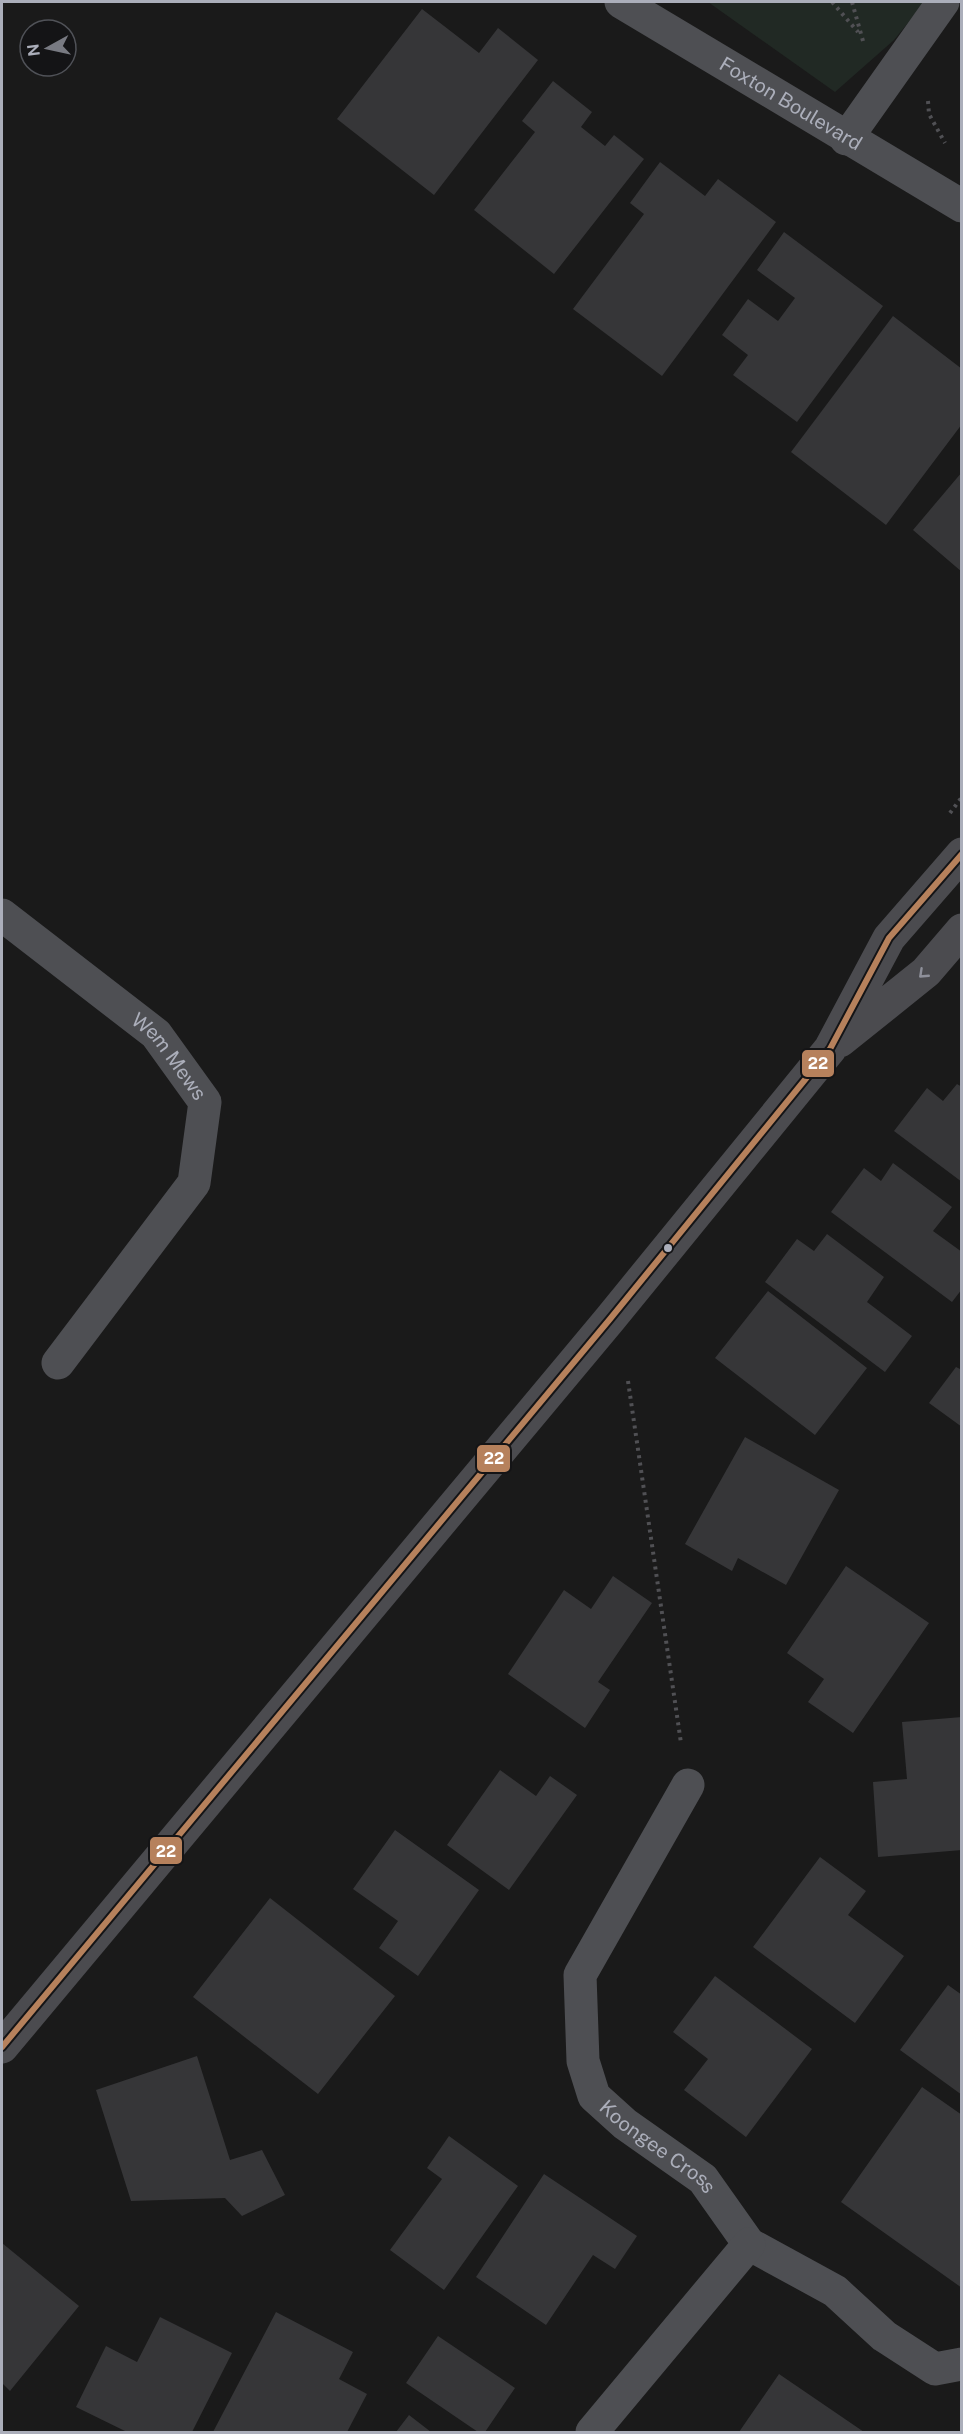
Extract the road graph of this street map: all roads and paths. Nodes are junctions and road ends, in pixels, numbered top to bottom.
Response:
1 (621, 2) edge
2 (832, 2) edge
3 (852, 2) edge
4 (943, 2) edge
5 (928, 98) dead end
6 (846, 139) junction
7 (952, 149) dead end
8 (962, 206) edge
9 (962, 854) edge
10 (2, 915) edge
11 (962, 930) edge
12 (830, 1049) junction
13 (58, 1363) dead end
14 (628, 1381) dead end
15 (688, 1785) joint
16 (2, 2047) edge
17 (749, 2244) junction
18 (962, 2364) edge
19 (592, 2433) edge

1 - 6 street, Foxton Boulevard
2 - 3 path
4 - 6 street
5 - 7 path
6 - 8 street, Foxton Boulevard
9 - 12 main road
10 - 13 street, Wem Mews
11 -> 12 main road
12 - 16 main road
14 - 15 path
15 - 17 street, Koongee Cross
17 - 18 street, Koongee Cross
17 - 19 street

